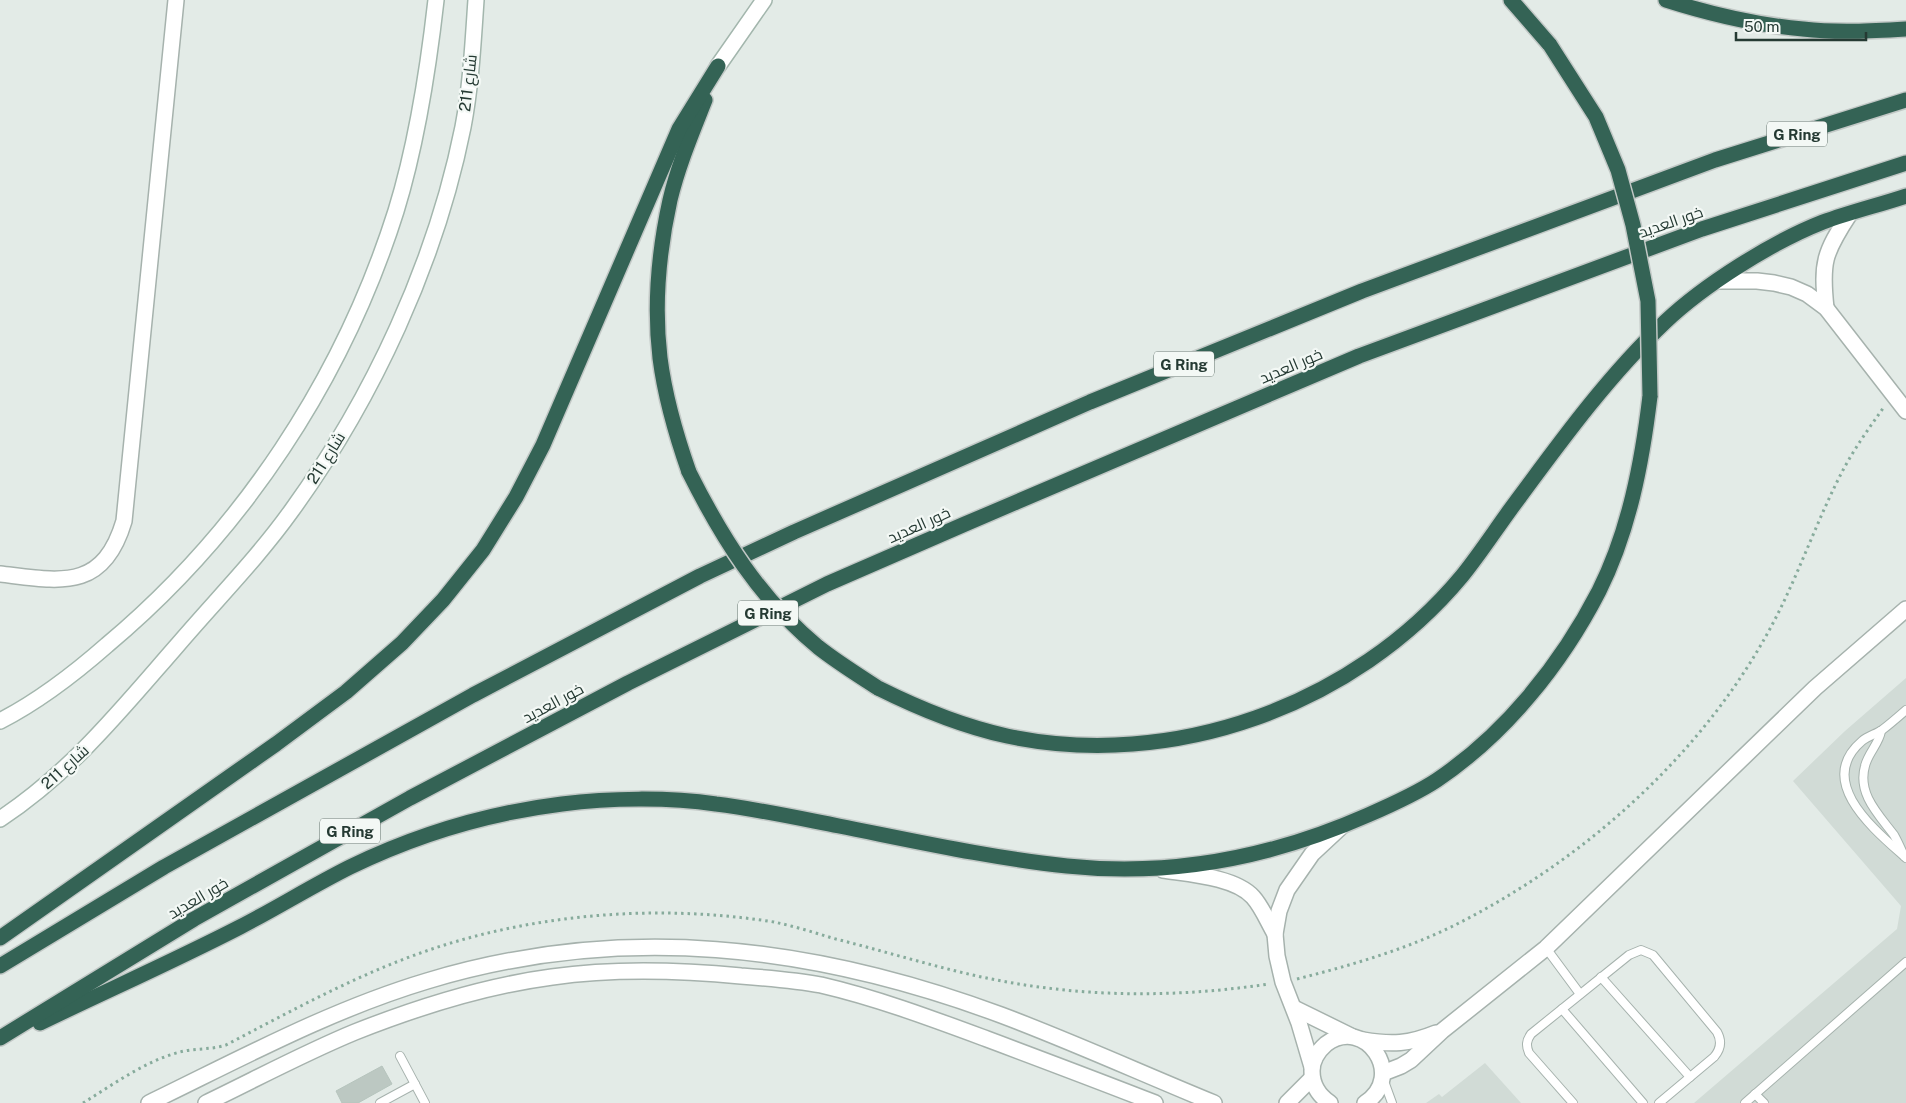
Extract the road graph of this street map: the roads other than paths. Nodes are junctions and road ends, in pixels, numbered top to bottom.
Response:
1 (176, 0) edge
2 (436, 0) edge
3 (476, 0) edge
4 (764, 0) edge
5 (1511, 0) edge
6 (1666, 0) edge
7 (1906, 29) edge
8 (718, 66) junction
9 (1906, 100) edge
10 (1906, 163) edge
11 (1906, 196) edge
12 (1849, 215) junction
13 (1717, 282) junction
14 (1826, 308) junction
15 (1906, 411) edge
16 (0, 574) edge
17 (1906, 609) edge
18 (1906, 710) edge
19 (1899, 716) junction
20 (0, 721) edge
21 (1906, 721) edge
22 (1881, 730) junction
23 (0, 819) edge
24 (1341, 827) junction
25 (1905, 857) edge
26 (1157, 869) junction
27 (1275, 934) junction
28 (0, 938) edge
29 (1546, 948) junction
30 (1906, 962) edge
31 (0, 966) edge
32 (1601, 978) junction
33 (1580, 994) junction
34 (1294, 1008) junction
35 (1562, 1009) junction
36 (1442, 1031) junction
37 (0, 1038) edge
38 (1357, 1038) junction
39 (0, 1043) edge
40 (400, 1056) dead end
41 (1312, 1072) junction
42 (1383, 1075) junction
43 (1690, 1077) junction
44 (415, 1084) junction
45 (1755, 1094) junction
46 (149, 1103) edge
47 (206, 1103) edge
48 (380, 1103) edge
49 (425, 1103) edge
50 (1155, 1103) edge
51 (1214, 1103) edge
52 (1287, 1103) edge
53 (1330, 1103) edge
54 (1365, 1103) edge
55 (1392, 1103) edge
56 (1572, 1103) edge
57 (1642, 1103) edge
58 (1660, 1103) edge
59 (1746, 1103) edge
60 (1764, 1103) edge

1 - 16 street
2 - 20 street
3 - 23 street, شارع 211
4 - 8 street
5 - 24 highway, bridge
6 - 7 highway
8 - 13 highway, bridge
8 - 28 highway
9 - 31 highway, G Ring
10 - 37 highway, خور العديد / G Ring
11 - 12 highway
12 - 13 highway
12 - 14 street
13 - 14 street
14 - 15 street
17 - 29 street
18 - 19 lane
19 - 21 lane
19 - 22 lane
22 - 25 lane
22 - 25 lane
24 - 26 highway
24 - 27 street
26 - 27 street
26 - 39 highway
27 - 34 street
29 - 33 lane
29 - 36 street
30 - 45 lane
32 - 33 lane
32 - 43 lane
32 - 43 lane
33 - 35 lane
34 - 38 street
34 - 41 street
35 - 56 lane
35 - 57 lane
36 - 38 street
36 - 42 street
38 - 41 street
38 - 42 street
40 - 44 lane
41 - 52 street
41 - 53 street
42 - 54 street
42 - 55 lane
43 - 58 lane
44 - 48 lane
44 - 49 lane
45 - 59 lane
45 - 60 lane
46 - 51 street
47 - 50 street

